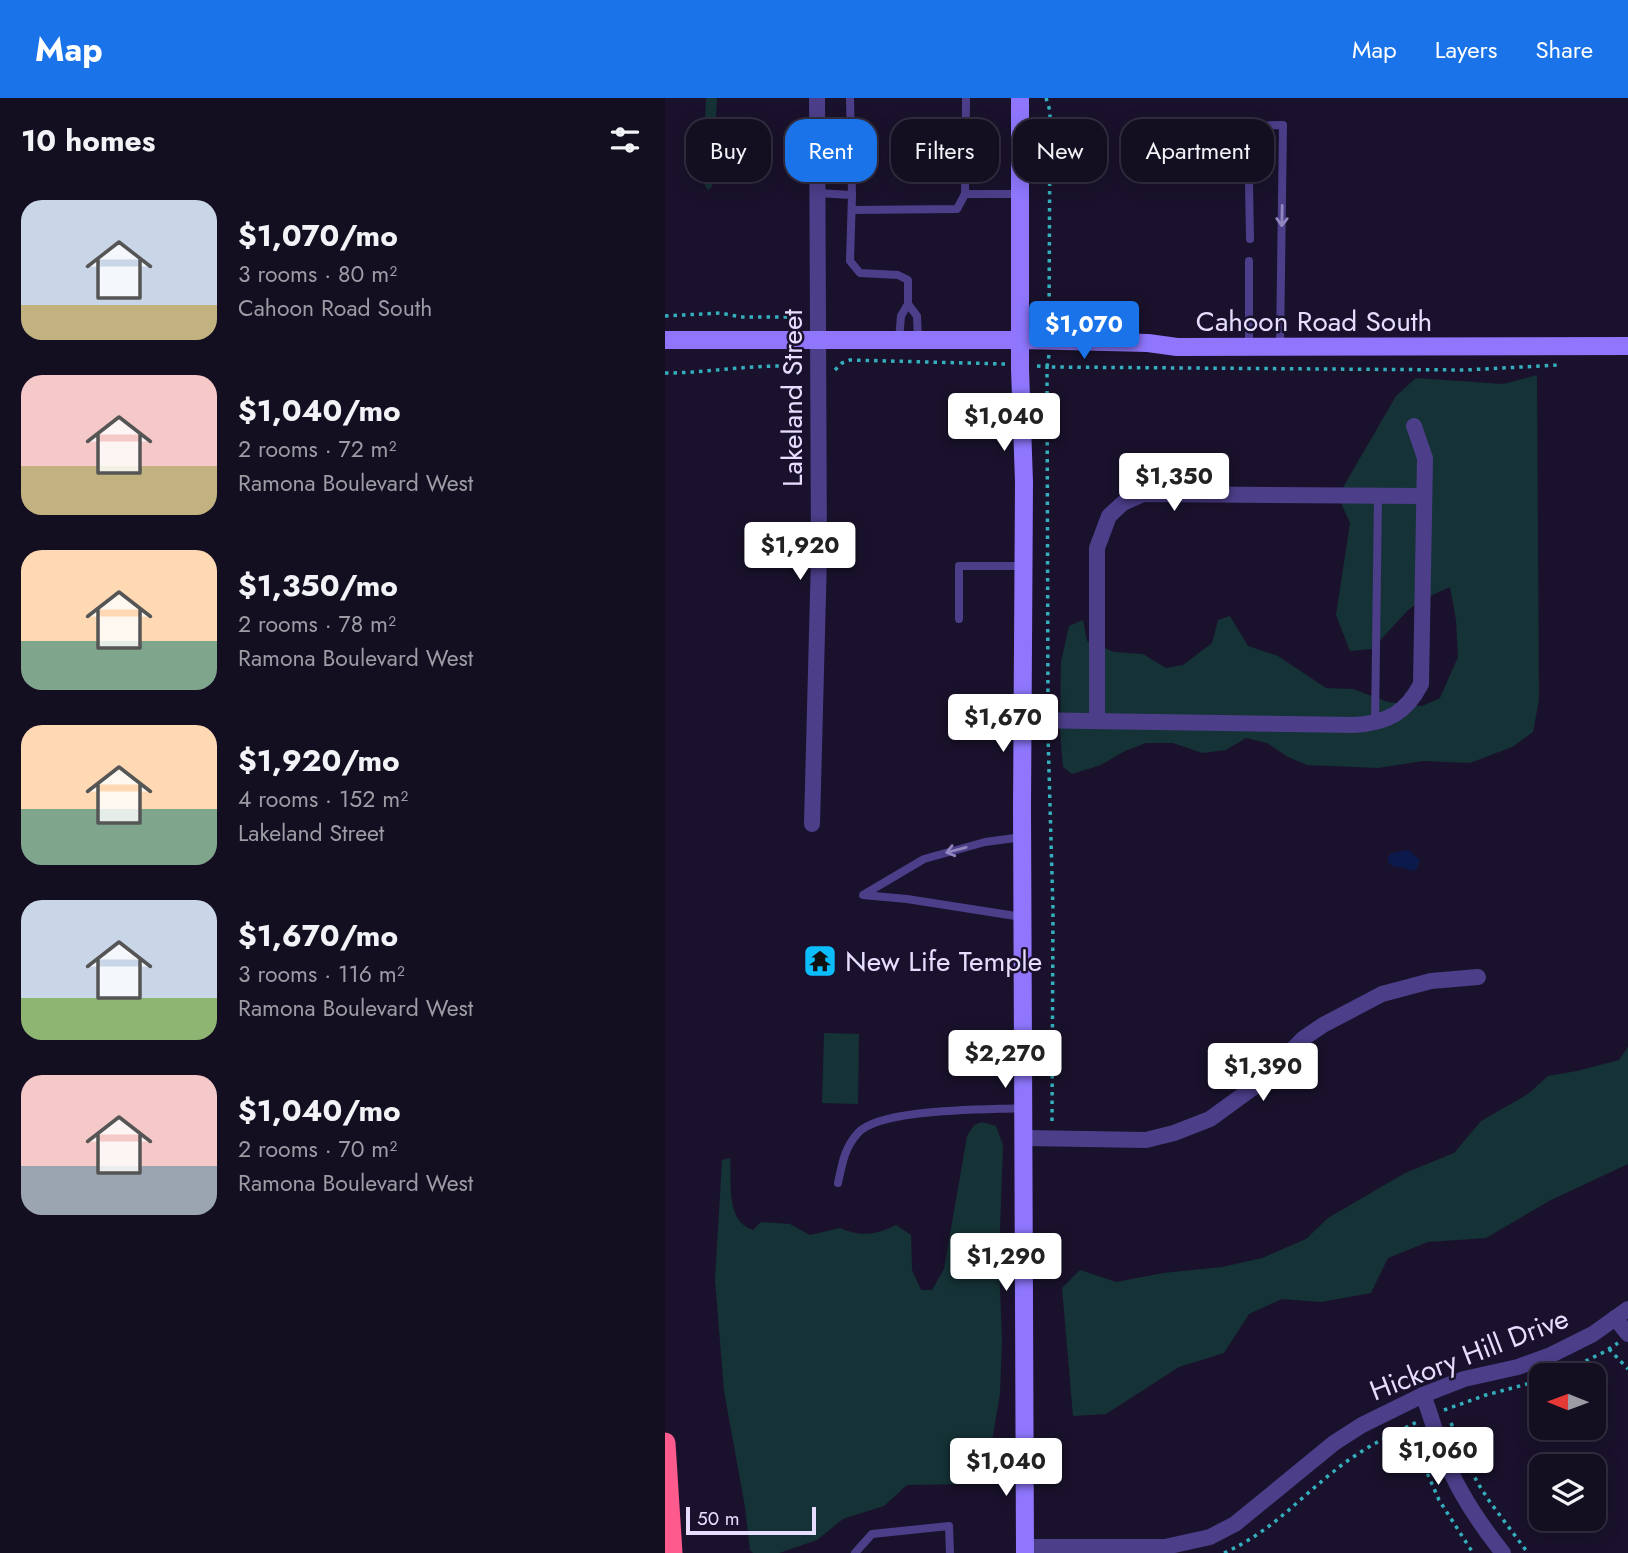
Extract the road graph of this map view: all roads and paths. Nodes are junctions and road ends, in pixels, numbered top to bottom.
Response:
1 (817, 98) edge
2 (850, 98) edge
3 (966, 98) edge
4 (1020, 98) edge
5 (1046, 98) edge
6 (817, 193) junction
7 (965, 194) junction
8 (1021, 194) junction
9 (852, 195) junction
10 (852, 209) junction
11 (1249, 239) dead end
12 (1249, 261) dead end
13 (908, 304) junction
14 (665, 316) edge
15 (818, 318) junction
16 (665, 340) edge
17 (818, 340) junction
18 (899, 340) junction
19 (918, 340) junction
20 (1021, 340) junction
21 (1049, 341) junction
22 (1628, 346) edge
23 (1249, 347) junction
24 (1280, 347) junction
25 (1571, 364) dead end
26 (1020, 365) junction
27 (1047, 367) junction
28 (818, 369) junction
29 (665, 373) edge
30 (1414, 426) dead end
31 (1378, 495) junction
32 (1424, 496) junction
33 (1023, 566) junction
34 (959, 619) dead end
35 (1023, 720) junction
36 (1048, 720) junction
37 (1097, 721) junction
38 (1375, 724) junction
39 (812, 824) dead end
40 (1023, 836) junction
41 (1023, 917) junction
42 (1478, 977) dead end
43 (1025, 1108) junction
44 (1025, 1138) junction
45 (1049, 1138) junction
46 (838, 1183) dead end
47 (1621, 1313) edge
48 (1628, 1334) edge
49 (1581, 1363) edge
50 (1628, 1369) edge
51 (1529, 1383) edge
52 (1423, 1395) junction
53 (1430, 1416) junction
54 (1451, 1422) dead end
55 (1407, 1427) junction
56 (665, 1443) edge
57 (1025, 1550) edge
58 (672, 1553) edge
59 (855, 1553) edge
60 (950, 1553) edge
61 (1224, 1553) edge
62 (1472, 1553) edge
63 (1503, 1553) edge
64 (1528, 1553) edge

1 - 6 street, Lakeland Street
2 - 9 lane
3 - 7 lane
4 - 8 street
5 - 21 path
6 - 9 lane
6 - 15 street, Lakeland Street
7 - 8 lane
7 - 10 lane
8 - 20 street
9 - 10 lane
10 - 13 lane
11 -> 24 lane
12 - 23 lane
13 - 18 lane
13 - 19 lane
14 - 15 path
15 - 17 street, Lakeland Street
16 - 17 street, Cahoon Road South
17 - 18 street, Cahoon Road South
17 - 28 street, Lakeland Street
18 - 19 street, Cahoon Road South
19 - 20 street, Cahoon Road South
20 - 21 street, Cahoon Road South
20 - 26 street
21 - 23 street, Cahoon Road South
21 - 27 path
22 - 24 street, Cahoon Road South
23 - 24 street, Cahoon Road South
25 - 27 path
26 - 27 path
26 - 28 path
26 - 33 street
27 - 36 path
28 - 29 path
28 - 39 street, Lakeland Street
30 - 32 street
31 - 32 street
31 - 37 street
31 - 38 lane
32 - 38 street
33 - 34 lane
33 - 35 street
35 - 36 street
35 - 40 street
36 - 37 street
36 - 45 path
37 - 38 street
40 - 41 street
40 -> 41 lane
41 - 43 street
42 - 45 street
43 - 44 street
43 - 46 lane
44 - 45 street
44 - 57 street
47 - 48 street
47 - 52 street, Hickory Hill Drive
49 - 50 path
51 - 53 path
52 - 53 street
52 - 57 street, Hickory Hill Drive
53 - 55 path
53 - 63 street
54 - 64 path
55 - 61 path
55 - 62 path
56 - 58 highway
59 - 60 lane

